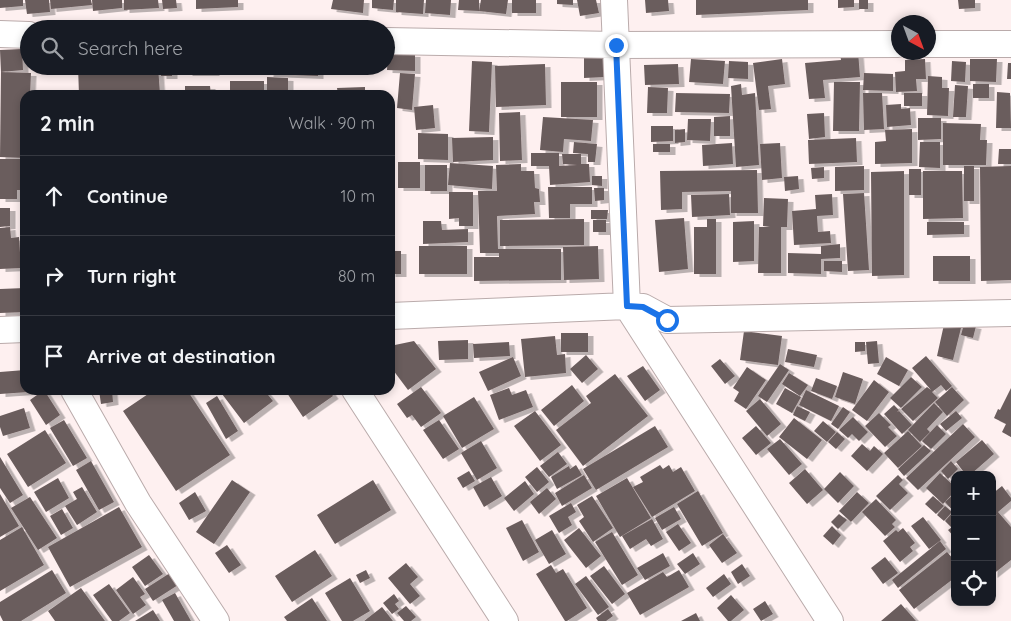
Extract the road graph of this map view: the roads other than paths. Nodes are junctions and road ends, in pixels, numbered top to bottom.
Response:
1 (614, 0) edge
2 (0, 34) edge
3 (20, 34) edge
4 (395, 41) edge
5 (891, 44) edge
6 (936, 44) edge
7 (1011, 44) edge
8 (616, 45) junction
9 (627, 306) junction
10 (1011, 313) edge
11 (395, 316) edge
12 (20, 329) edge
13 (0, 330) edge
14 (77, 395) edge
15 (358, 395) edge
16 (216, 621) edge
17 (505, 621) edge
18 (830, 621) edge

1 - 8 street
2 - 3 street
4 - 8 street
5 - 8 street
6 - 7 street
8 - 9 street
9 - 10 street
9 - 11 street
9 - 18 street
12 - 13 street
14 - 16 street
15 - 17 street

